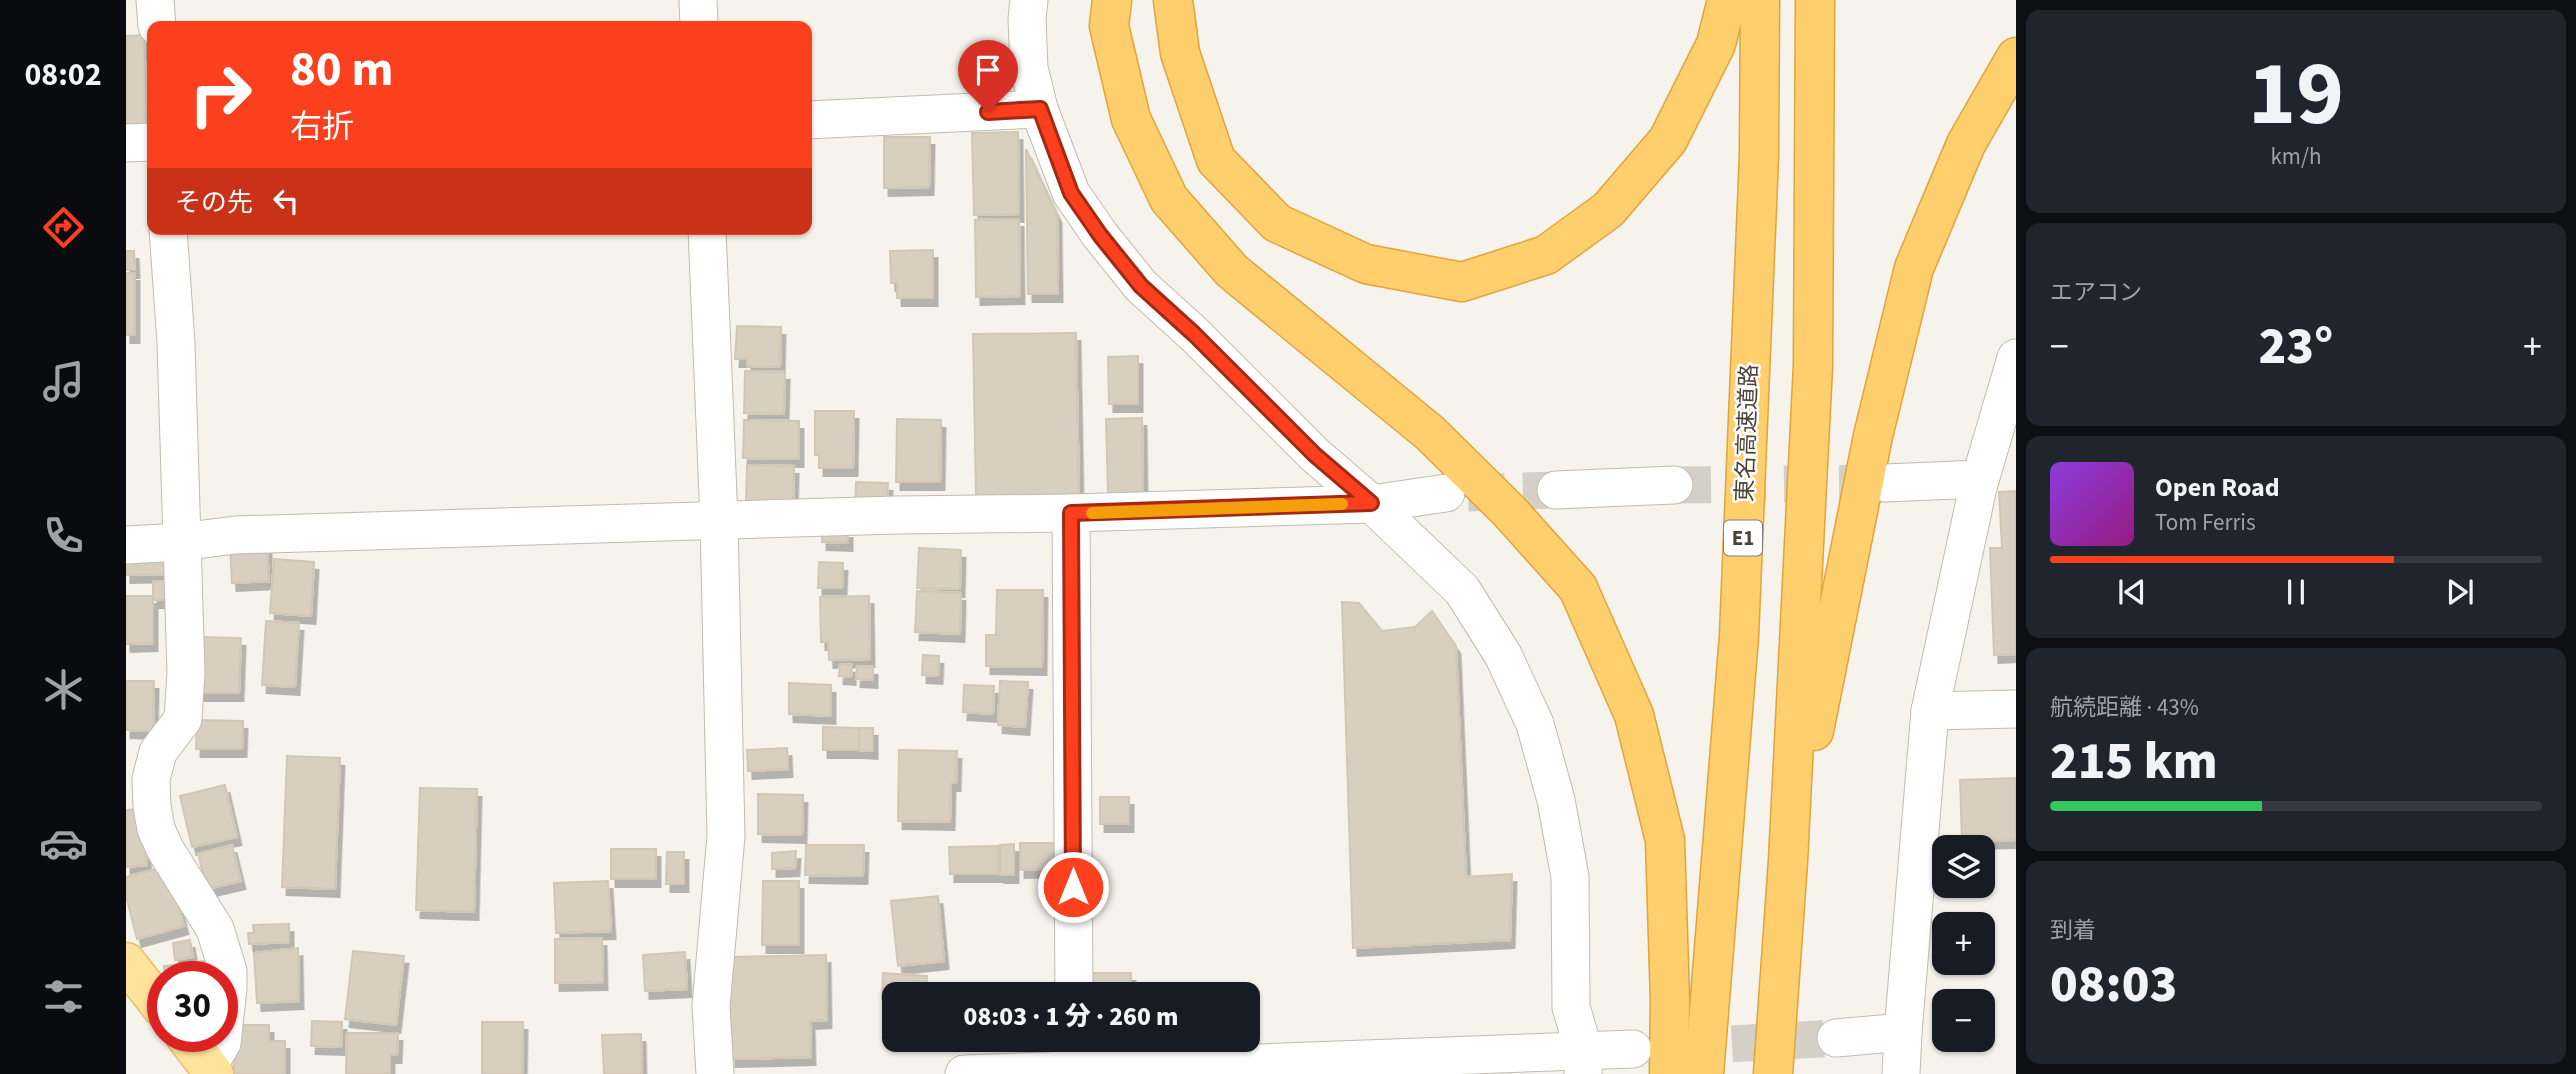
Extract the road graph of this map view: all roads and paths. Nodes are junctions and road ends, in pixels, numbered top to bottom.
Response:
1 (155, 0) edge
2 (698, 0) edge
3 (1029, 0) edge
4 (1112, 0) edge
5 (1173, 0) edge
6 (1727, 0) edge
7 (1760, 0) edge
8 (1815, 0) edge
9 (157, 21) edge
10 (699, 21) edge
11 (2016, 57) edge
12 (1040, 109) junction
13 (812, 120) edge
14 (147, 142) edge
15 (126, 143) edge
16 (168, 235) edge
17 (708, 235) edge
18 (2016, 358) edge
19 (1980, 479) junction
20 (1885, 483) tunnel mouth
21 (1674, 485) tunnel mouth
22 (1556, 490) tunnel mouth
23 (1446, 493) tunnel mouth
24 (1371, 503) junction
25 (1071, 513) junction
26 (719, 520) junction
27 (181, 542) junction
28 (126, 545) edge
29 (2016, 709) edge
30 (1930, 711) junction
31 (1787, 861) junction
32 (126, 962) edge
33 (1074, 982) edge
34 (147, 989) edge
35 (1902, 1032) junction
36 (1836, 1038) tunnel mouth
37 (1633, 1049) dead end
38 (197, 1052) edge
39 (1074, 1054) edge
40 (1583, 1062) edge
41 (211, 1070) edge
42 (1177, 1070) edge
43 (715, 1074) edge
44 (964, 1074) edge
45 (1669, 1074) edge
46 (1704, 1074) edge
47 (1773, 1074) edge
48 (1901, 1074) edge

1 - 9 street
2 - 10 street
3 - 12 street
4 - 45 highway
5 - 6 highway
7 - 46 highway, 東名高速道路 / E1
8 - 31 highway
11 - 31 highway
12 - 13 street
12 - 24 street
14 - 15 street
16 - 27 street
17 - 26 street
18 - 19 street
19 - 20 street
19 - 30 street
21 - 22 street
23 - 24 street
24 - 25 street
24 - 40 street
25 - 26 street
25 - 33 street
26 - 27 street
26 - 43 street
27 - 28 street
27 - 41 street
29 - 30 street
30 - 35 street
31 - 47 highway
32 - 34 main road
35 - 36 street
35 - 48 street
37 - 40 street
38 - 41 main road
39 - 42 street
39 - 44 street
40 - 42 street

